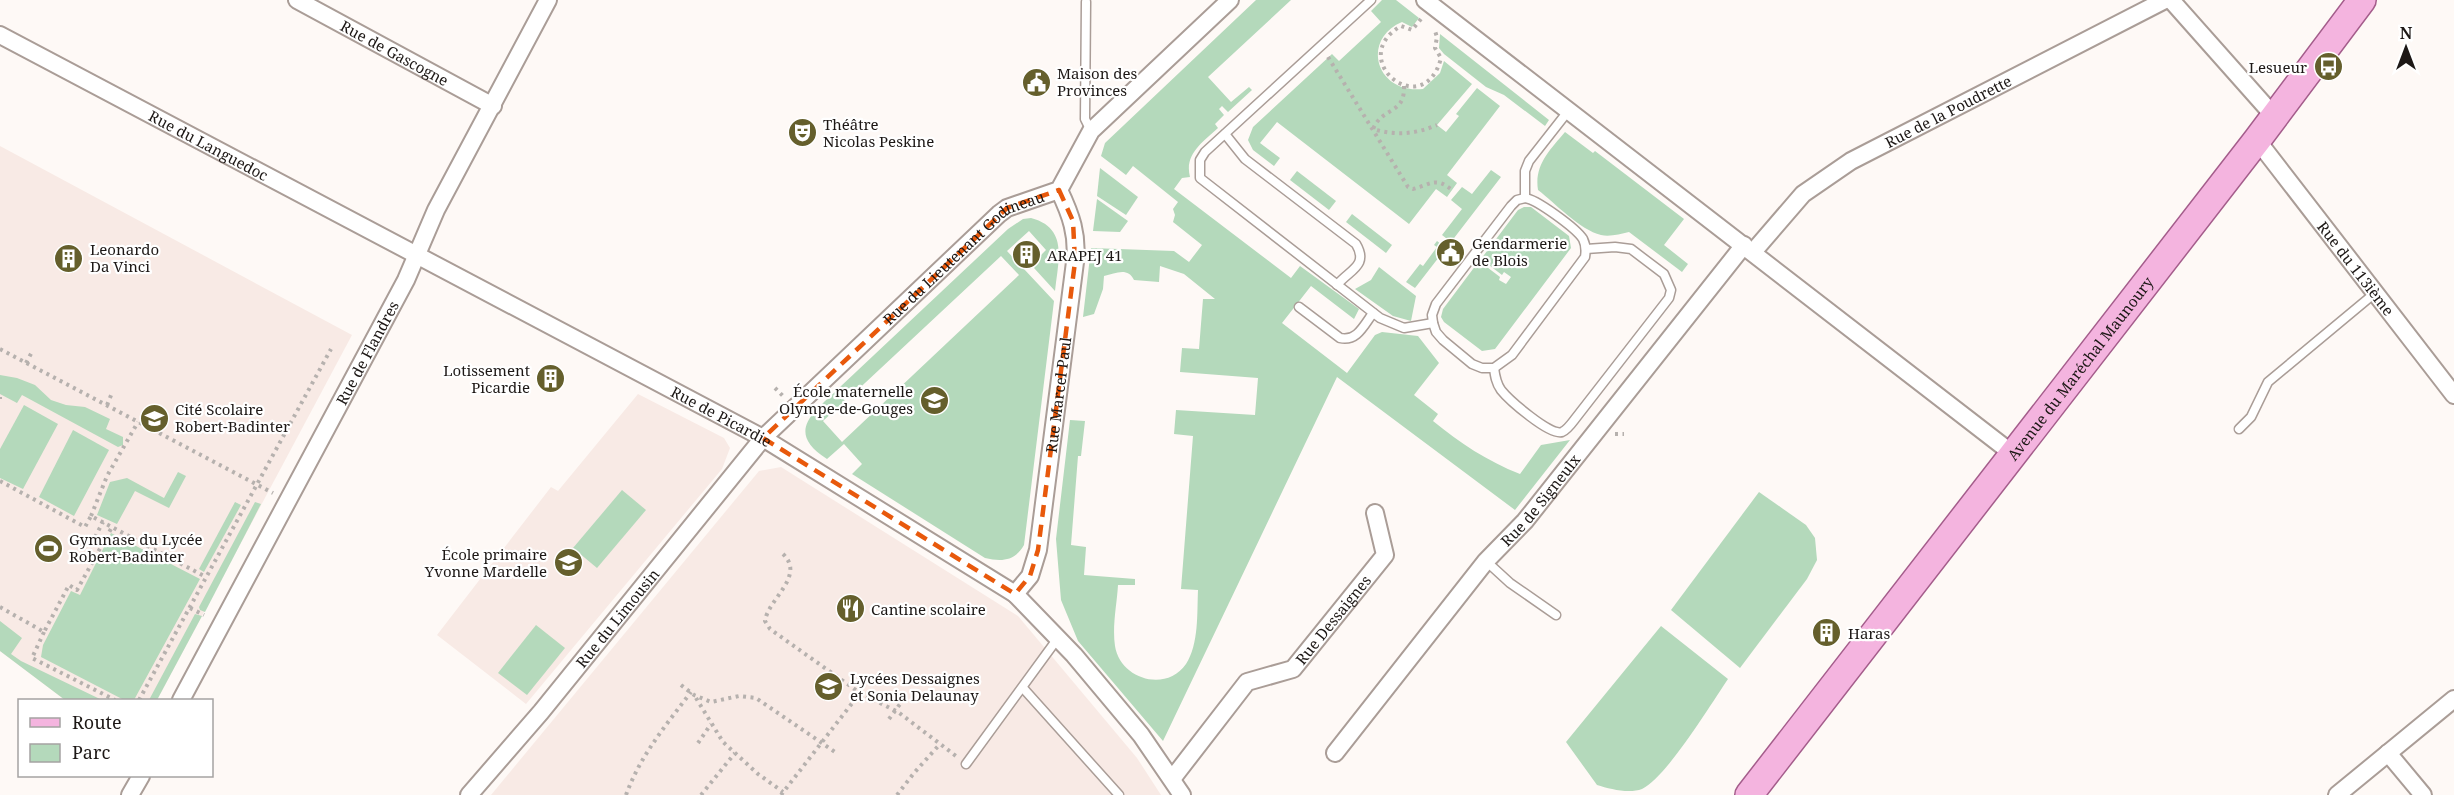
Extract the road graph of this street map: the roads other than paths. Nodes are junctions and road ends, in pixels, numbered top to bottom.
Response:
1 (297, 0) edge
2 (548, 0) edge
3 (1230, 0) edge
4 (1371, 0) edge
5 (1425, 0) edge
6 (2165, 0) edge
7 (2171, 0) edge
8 (2362, 0) edge
9 (1086, 2) dead end
10 (0, 34) edge
11 (493, 106) junction
12 (1569, 110) junction
13 (2274, 116) junction
14 (1091, 131) junction
15 (1225, 134) junction
16 (2257, 140) junction
17 (1059, 190) junction
18 (1525, 198) junction
19 (1749, 248) junction
20 (1586, 249) junction
21 (417, 255) junction
22 (1337, 285) junction
23 (2375, 293) junction
24 (1299, 307) dead end
25 (1373, 313) junction
26 (1433, 323) junction
27 (1494, 368) junction
28 (2454, 395) edge
29 (2239, 429) dead end
30 (763, 438) junction
31 (2013, 454) junction
32 (1375, 513) dead end
33 (1486, 561) junction
34 (1015, 594) junction
35 (1556, 615) dead end
36 (1058, 638) junction
37 (1023, 688) junction
38 (182, 699) edge
39 (2454, 699) edge
40 (1335, 753) dead end
41 (2388, 753) junction
42 (966, 764) road end
43 (140, 777) edge
44 (1172, 779) junction
45 (130, 795) edge
46 (469, 795) edge
47 (1119, 795) edge
48 (1182, 795) edge
49 (1749, 795) edge
50 (2337, 795) edge
51 (2423, 795) edge

1 - 11 street, Rue de Gascogne
2 - 11 street, Rue de Flandres
3 - 14 street, Rue du Lieutenant Godineau
4 - 15 lane
5 - 12 street
6 - 19 street, Rue de la Poudrette
7 - 13 street
8 - 13 main road, Avenue du Maréchal Maunoury
9 - 14 lane
10 - 21 street, Rue du Languedoc
11 - 21 street, Rue de Flandres
12 - 18 lane
12 - 19 street
13 - 16 main road, Avenue du Maréchal Maunoury
14 - 17 street, Rue du Lieutenant Godineau
15 - 22 lane
15 - 22 lane
16 - 23 street, Rue du 113ième
16 - 31 main road, Avenue du Maréchal Maunoury
17 - 30 street, Rue du Lieutenant Godineau
17 - 34 street, Rue Marcel Paul
18 - 20 lane
18 - 26 lane
19 - 31 street
19 - 33 street, Rue de Signeulx
20 - 27 lane
20 - 27 lane
21 - 30 street, Rue de Picardie
21 - 38 street, Rue de Flandres
22 - 25 lane
23 - 28 street, Rue du 113ième
23 - 29 lane
24 - 25 lane
25 - 26 lane
26 - 27 lane
30 - 34 street, Rue de Picardie
30 - 46 street, Rue du Limousin
31 - 49 main road, Avenue du Maréchal Maunoury
32 - 44 street, Rue Dessaignes
33 - 35 lane
33 - 40 street, Rue de Signeulx
34 - 36 street
36 - 37 lane
36 - 44 street
37 - 42 lane
37 - 47 lane
39 - 41 street
41 - 50 street
41 - 51 street
43 - 45 street
44 - 48 street

